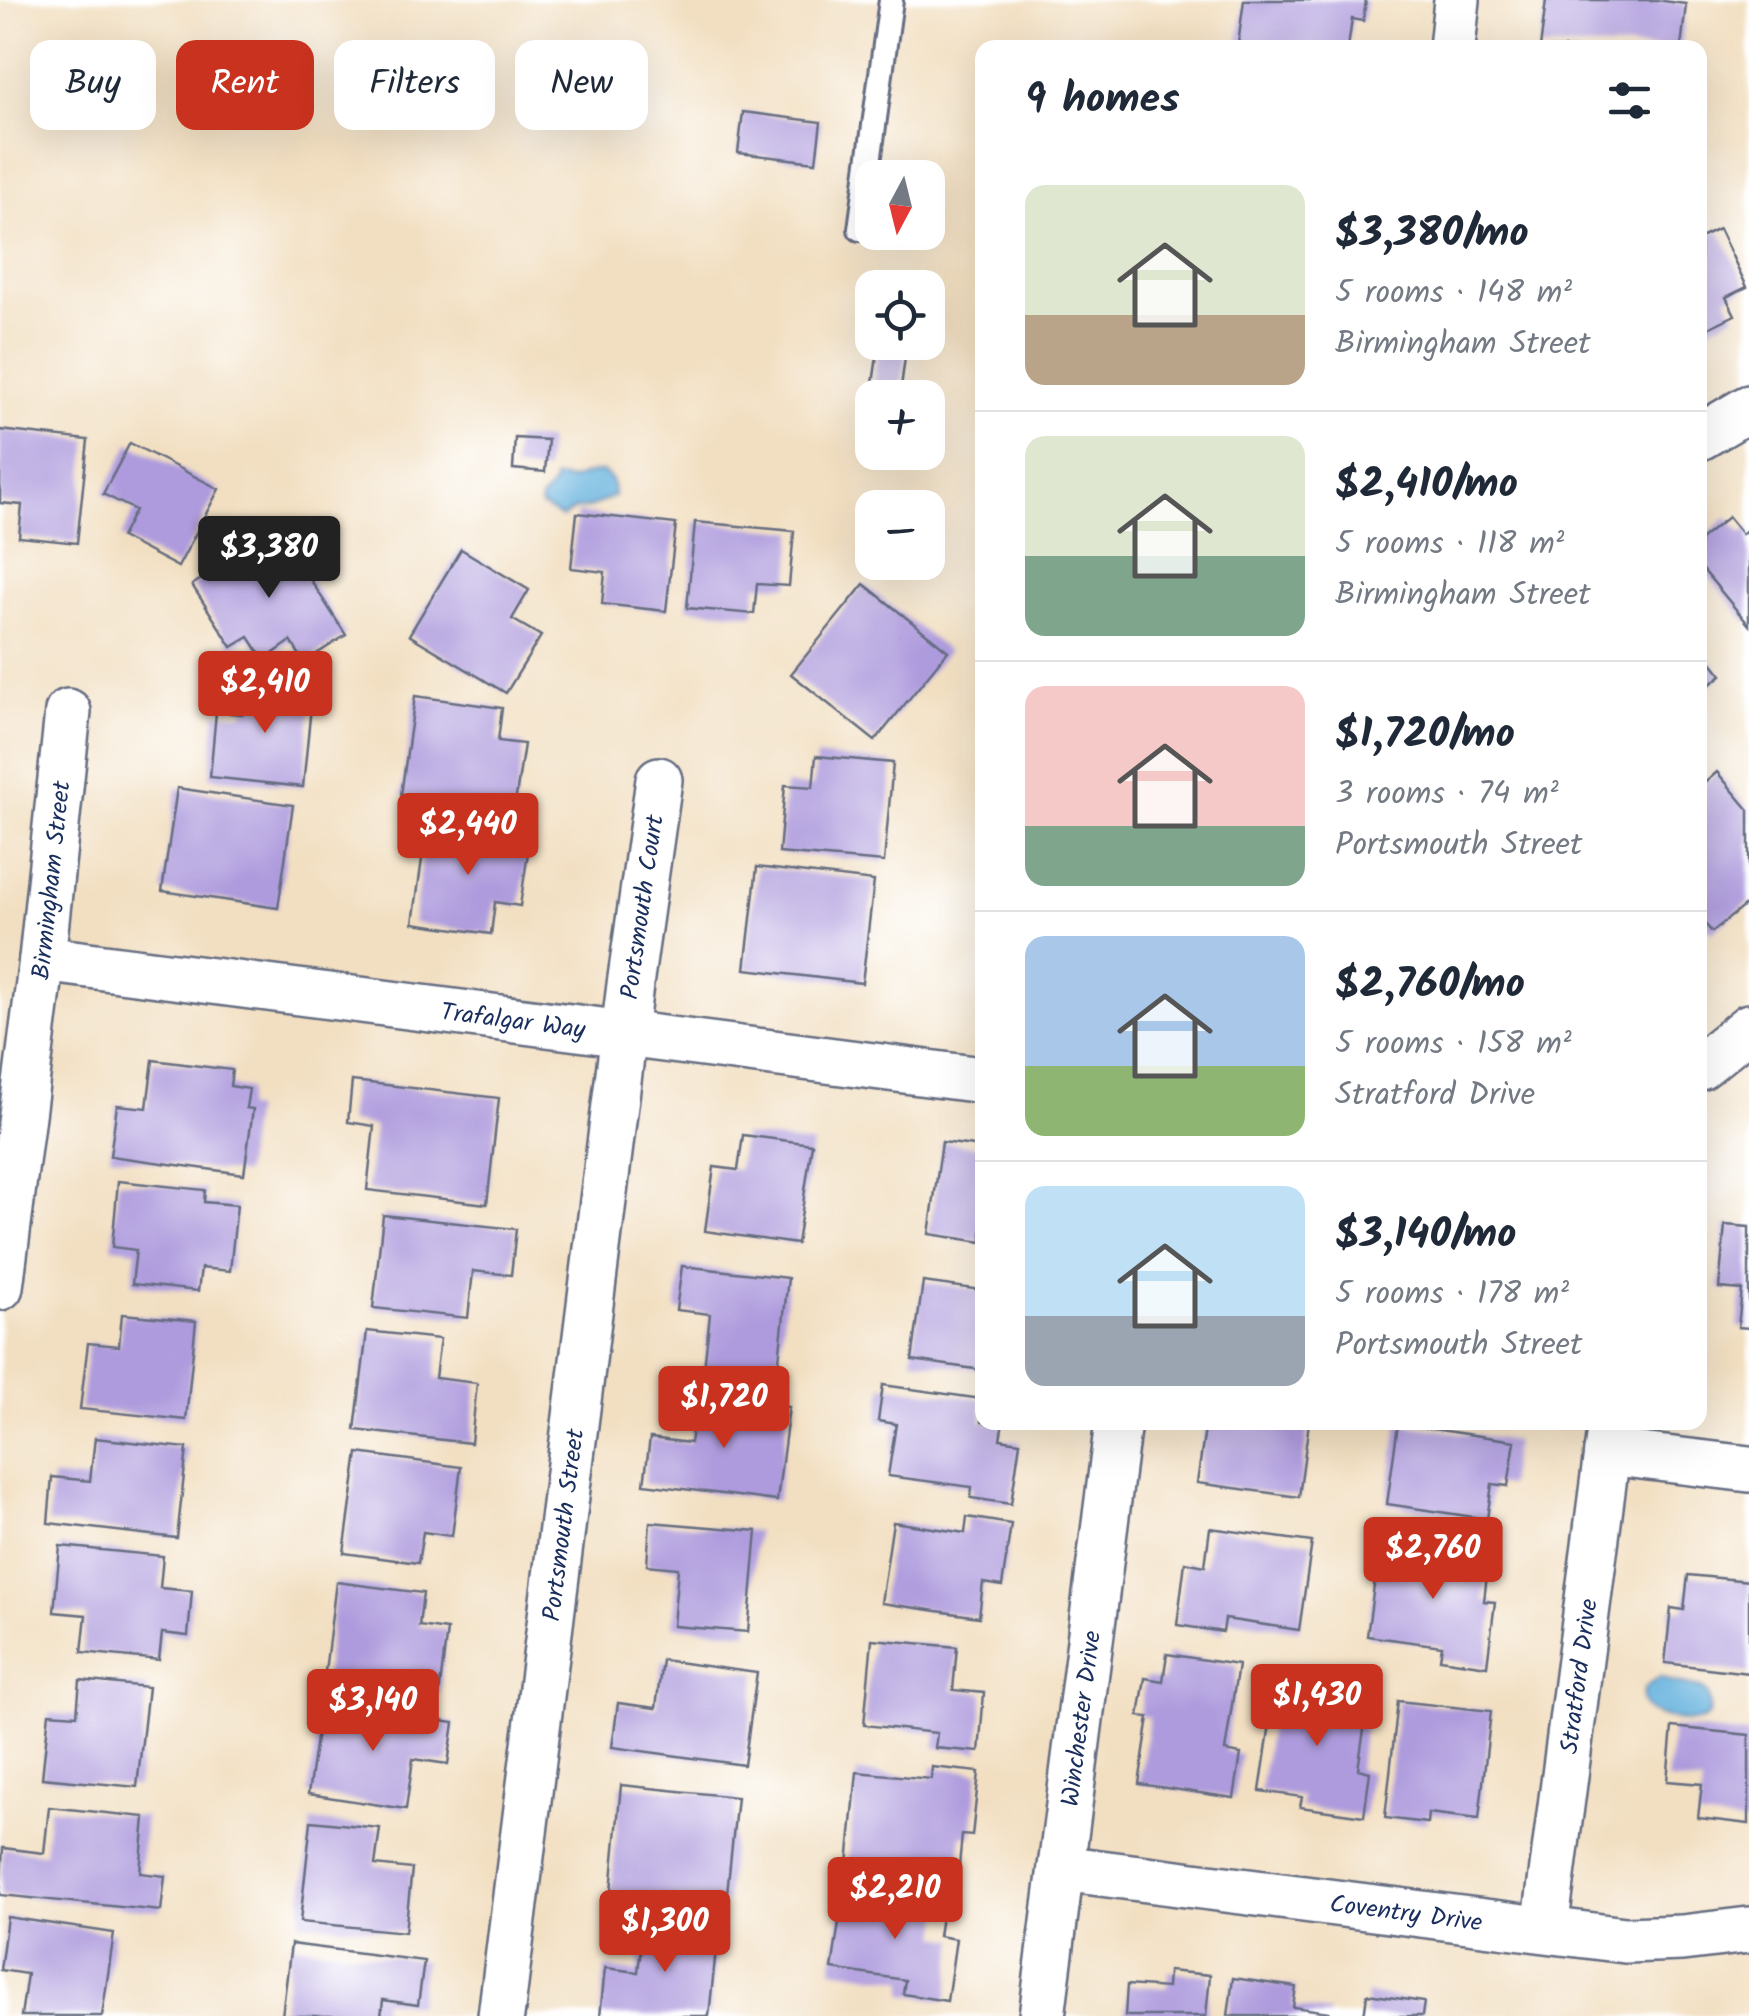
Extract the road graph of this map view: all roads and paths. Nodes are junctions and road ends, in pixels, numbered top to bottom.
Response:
1 (891, 0) edge
2 (1458, 0) edge
3 (1453, 40) edge
4 (869, 160) edge
5 (1749, 408) edge
6 (1707, 432) edge
7 (68, 712) dead end
8 (659, 780) dead end
9 (42, 959) junction
10 (1749, 1027) edge
11 (624, 1034) junction
12 (1707, 1062) edge
13 (975, 1079) edge
14 (0, 1287) edge
15 (1117, 1430) edge
16 (1609, 1437) edge
17 (1749, 1469) edge
18 (1060, 1868) junction
19 (1545, 1929) junction
20 (1749, 1930) edge
21 (501, 2016) edge
22 (1042, 2016) edge

1 - 4 lane
2 - 3 street
5 - 6 street
7 - 9 street, Birmingham Street
8 - 11 street, Portsmouth Court
9 - 11 street, Trafalgar Way
9 - 14 street, Birmingham Street
10 - 12 street
11 - 13 street, Trafalgar Way
11 - 21 street, Portsmouth Street
15 - 18 street, Winchester Drive
16 - 17 street
16 - 19 street, Stratford Drive
18 - 19 street, Coventry Drive
18 - 22 street, Winchester Drive
19 - 20 street, Coventry Drive

